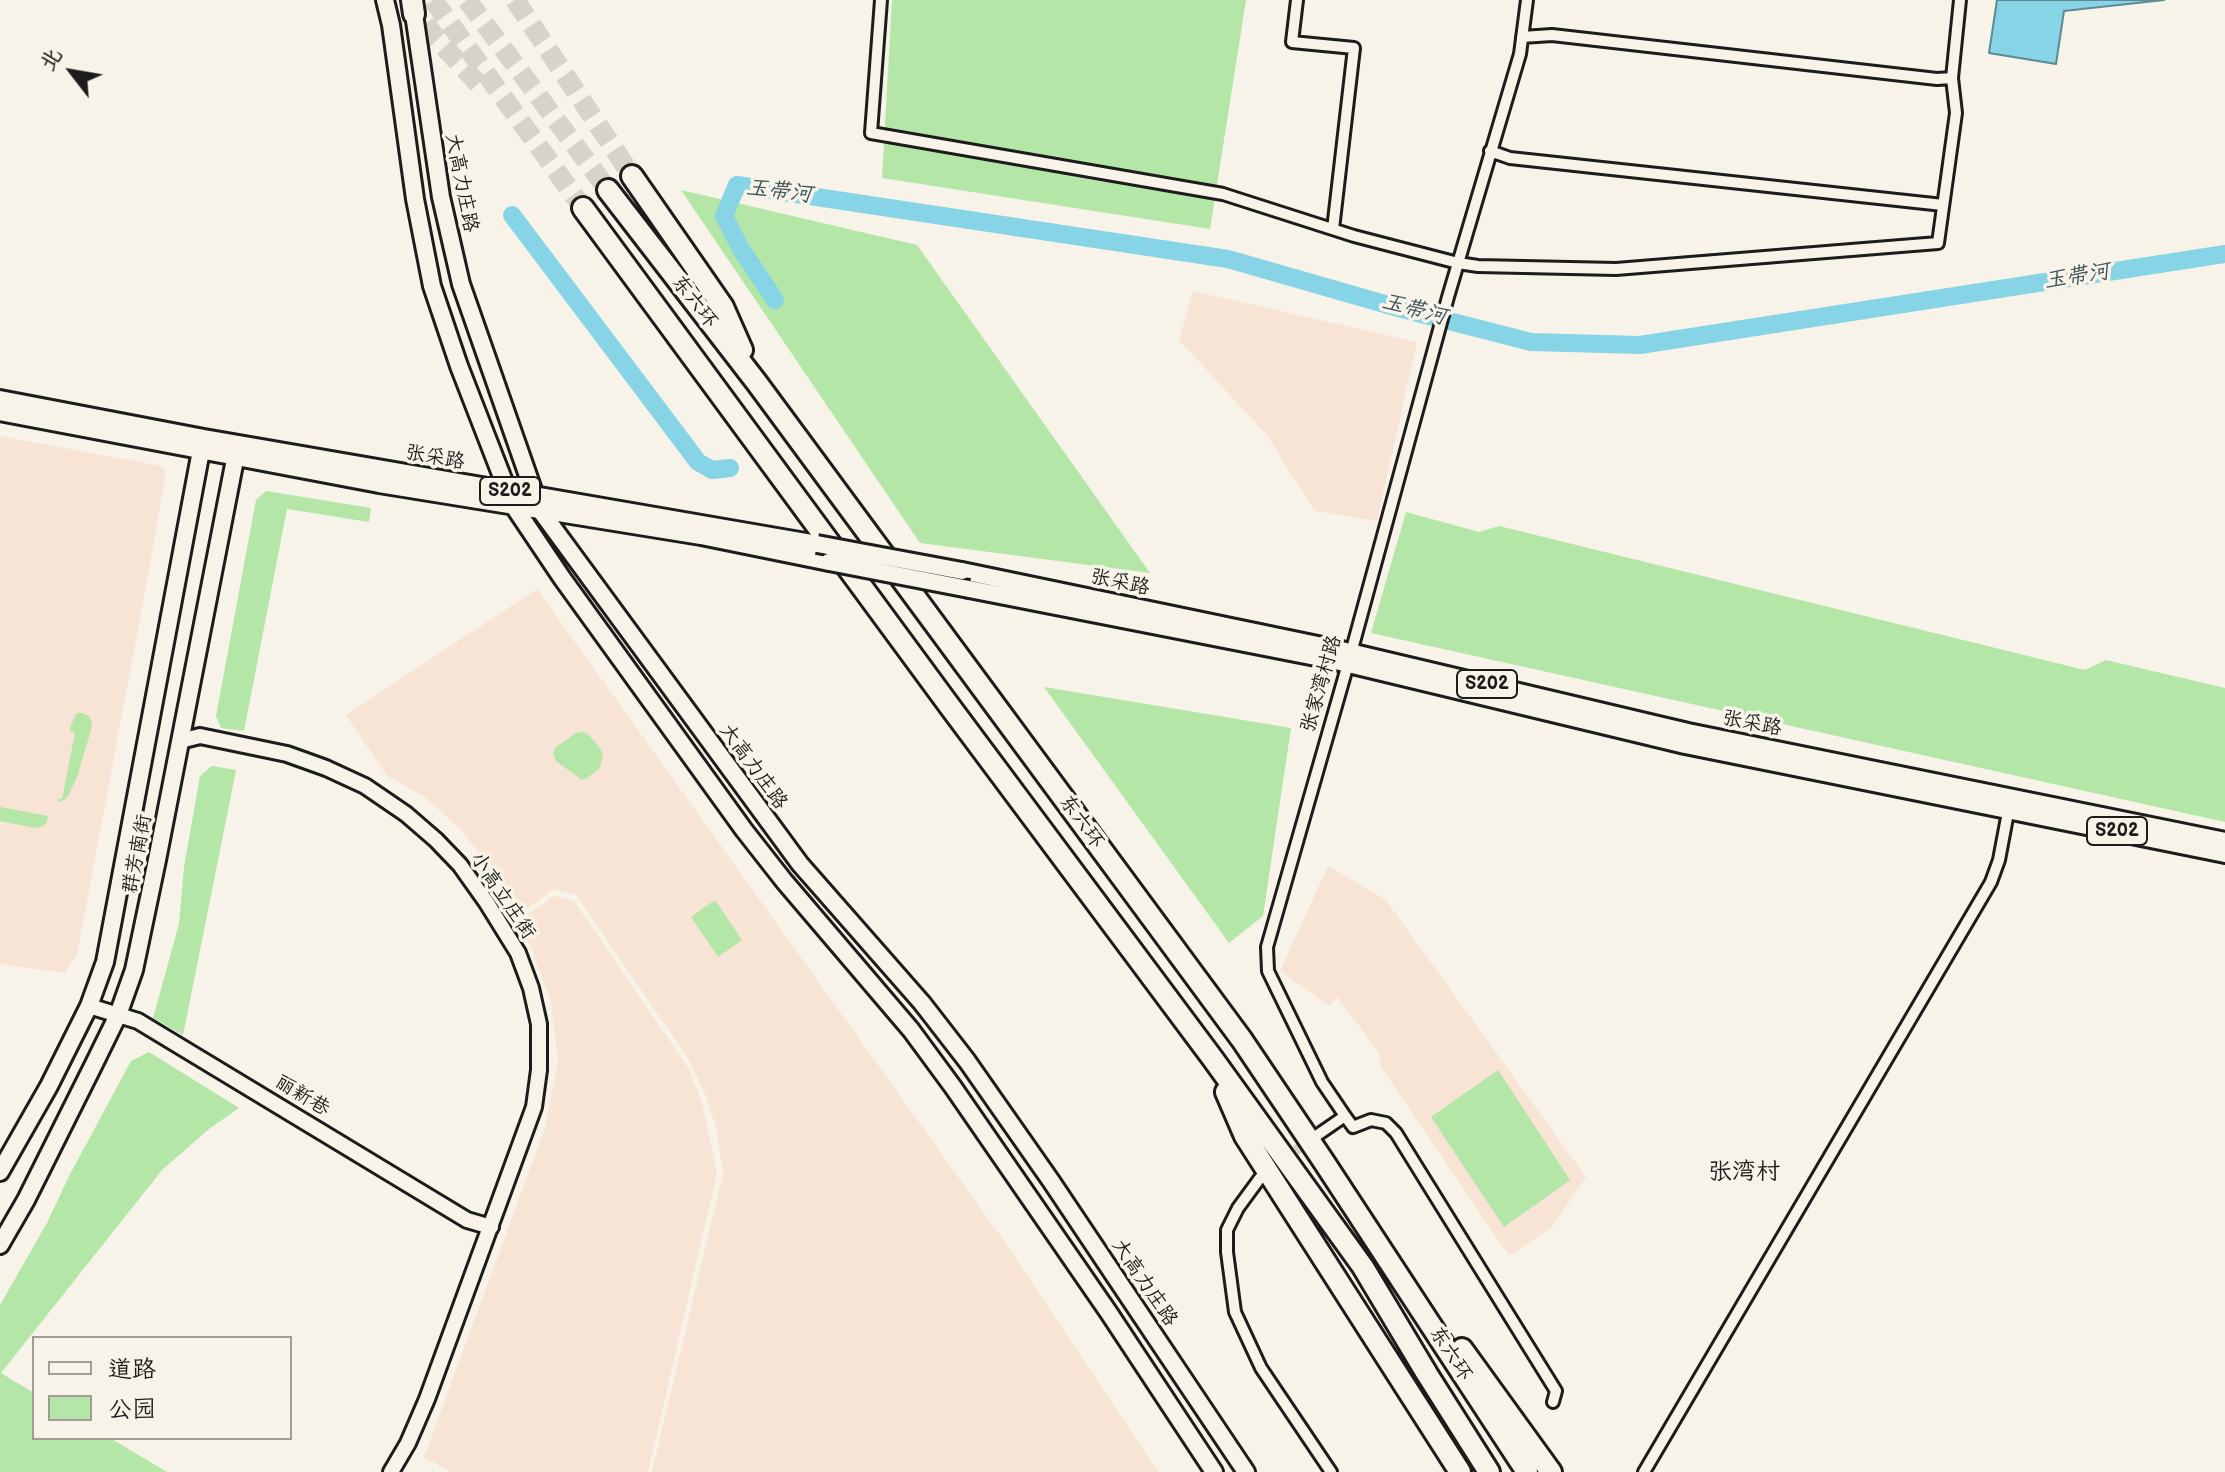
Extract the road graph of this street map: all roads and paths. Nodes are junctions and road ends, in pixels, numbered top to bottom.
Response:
1 (385, 0) edge
2 (881, 0) edge
3 (1297, 0) edge
4 (1527, 0) edge
5 (1960, 0) edge
6 (412, 5) edge
7 (1522, 37) junction
8 (1952, 78) junction
9 (1490, 151) junction
10 (632, 176) tunnel mouth
11 (608, 190) tunnel mouth
12 (1943, 205) junction
13 (583, 208) tunnel mouth
14 (1333, 229) junction
15 (1458, 263) junction
16 (757, 383) junction
17 (0, 399) edge
18 (0, 412) edge
19 (202, 444) junction
20 (236, 451) junction
21 (510, 498) junction
22 (537, 502) junction
23 (579, 562) junction
24 (562, 578) junction
25 (1349, 658) junction
26 (180, 741) junction
27 (2010, 803) junction
28 (2225, 841) edge
29 (2225, 854) edge
30 (89, 1006) junction
31 (118, 1015) junction
32 (1213, 1059) junction
33 (1345, 1116) junction
34 (1316, 1136) tunnel mouth
35 (1324, 1162) junction
36 (0, 1172) edge
37 (1260, 1178) dead end
38 (491, 1227) junction
39 (0, 1245) edge
40 (1553, 1402) dead end
41 (391, 1472) edge
42 (1214, 1472) edge
43 (1246, 1472) edge
44 (1331, 1472) edge
45 (1460, 1472) edge
46 (1489, 1472) edge
47 (1527, 1472) edge
48 (1551, 1472) edge
49 (1644, 1472) edge

1 - 21 main road
2 - 14 street
3 - 14 street
4 - 7 street, 张家湾村路
5 - 8 street
6 - 22 main road, 大高力庄路
7 - 8 street
7 - 9 street, 张家湾村路
8 - 12 street
9 - 12 street
9 - 15 street, 张家湾村路
10 - 16 highway
11 - 16 highway, 东六环
12 - 15 street
13 - 32 highway, 东六环
14 - 15 street
15 - 25 street, 张家湾村路
16 - 35 highway, 东六环
17 - 19 main road, 张采路 / S202
18 - 19 main road, 张采路 / S202
19 - 20 main road, 张采路 / S202
19 - 30 main road, 群芳南街
20 - 21 main road, 张采路 / S202
20 - 26 main road, 群芳南街
21 - 22 main road, 张采路 / S202
21 - 24 main road
22 - 23 main road, 大高力庄路
22 - 25 main road, 张采路 / S202, bridge
22 - 25 main road, 张采路 / S202, bridge
23 - 24 main road
23 - 43 main road, 大高力庄路
24 - 42 main road
25 - 27 main road, 张采路 / S202
25 - 33 street, 张家湾村路
26 - 31 main road, 群芳南街
26 - 38 street, 小高立庄街
27 - 28 main road, 张采路 / S202
27 - 29 main road, 张采路 / S202
27 - 49 street
30 - 31 street, 丽新巷
30 - 36 main road, 群芳南街
31 - 38 street, 丽新巷
31 - 39 main road, 群芳南街
32 - 45 highway
32 - 46 highway, 东六环
33 - 34 street
33 - 40 street
35 - 47 highway, 东六环
35 - 48 highway
37 - 44 street
38 - 41 street, 小高立庄街

